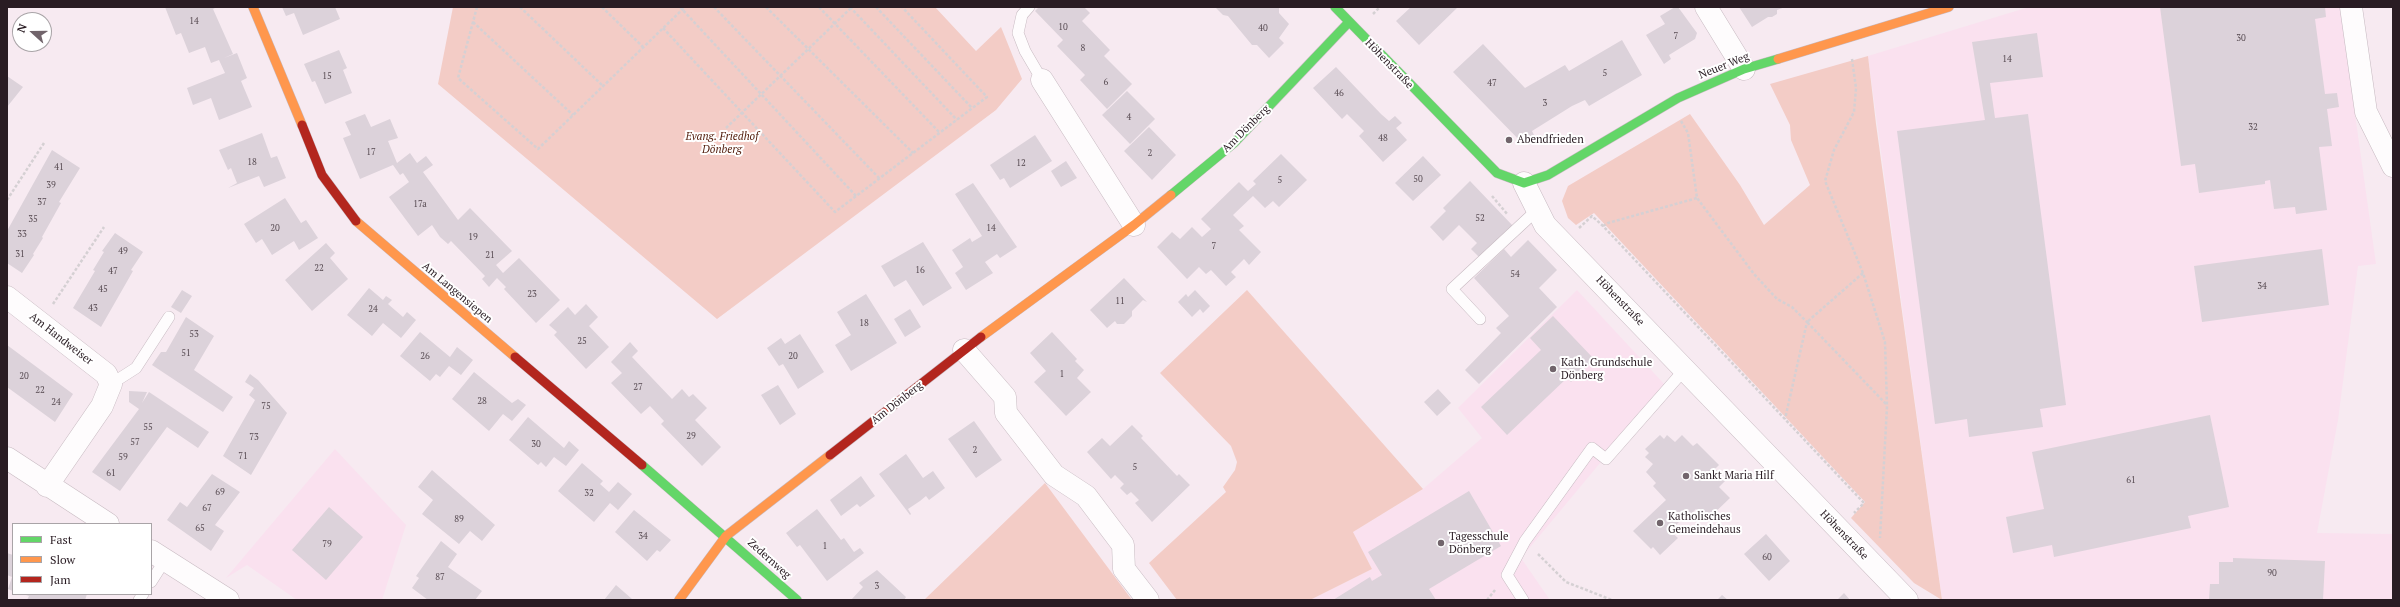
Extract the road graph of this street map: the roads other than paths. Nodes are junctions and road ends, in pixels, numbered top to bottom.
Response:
1 (253, 7) edge
2 (1029, 7) edge
3 (1335, 7) edge
4 (1706, 7) edge
5 (1949, 7) edge
6 (2351, 7) edge
7 (1349, 22) junction
8 (1744, 69) junction
9 (1042, 80) joint
10 (2393, 166) edge
11 (1524, 183) junction
12 (1537, 210) junction
13 (1134, 225) junction
14 (7, 297) edge
15 (169, 317) dead end
16 (1480, 319) dead end
17 (964, 350) junction
18 (1685, 369) junction
19 (111, 384) junction
20 (7, 458) edge
21 (47, 486) junction
22 (106, 523) edge
23 (726, 536) junction
24 (158, 556) edge
25 (152, 578) edge
26 (228, 600) edge
27 (679, 600) edge
28 (796, 600) edge
29 (1148, 600) edge
30 (1523, 600) edge
31 (1907, 600) edge

1 - 23 street, Am Langensiepen
2 - 9 lane
3 - 7 street, Höhenstraße
4 - 8 street
5 - 8 street, Neuer Weg
6 - 10 street
7 - 11 street, Höhenstraße
7 - 13 street, Am Dönberg
8 - 11 street, Neuer Weg
9 - 13 street
11 - 12 street, Höhenstraße
12 - 16 lane
12 - 18 street, Höhenstraße
13 - 17 street, Am Dönberg
14 - 19 street, Am Handweiser
15 - 19 lane
17 - 23 street, Am Dönberg
17 - 29 street
18 - 30 lane
18 - 31 street, Höhenstraße
19 - 21 street
20 - 21 street
21 - 22 street
23 - 27 street, Am Dönberg
23 - 28 street, Zedernweg
24 - 25 lane
24 - 26 street

